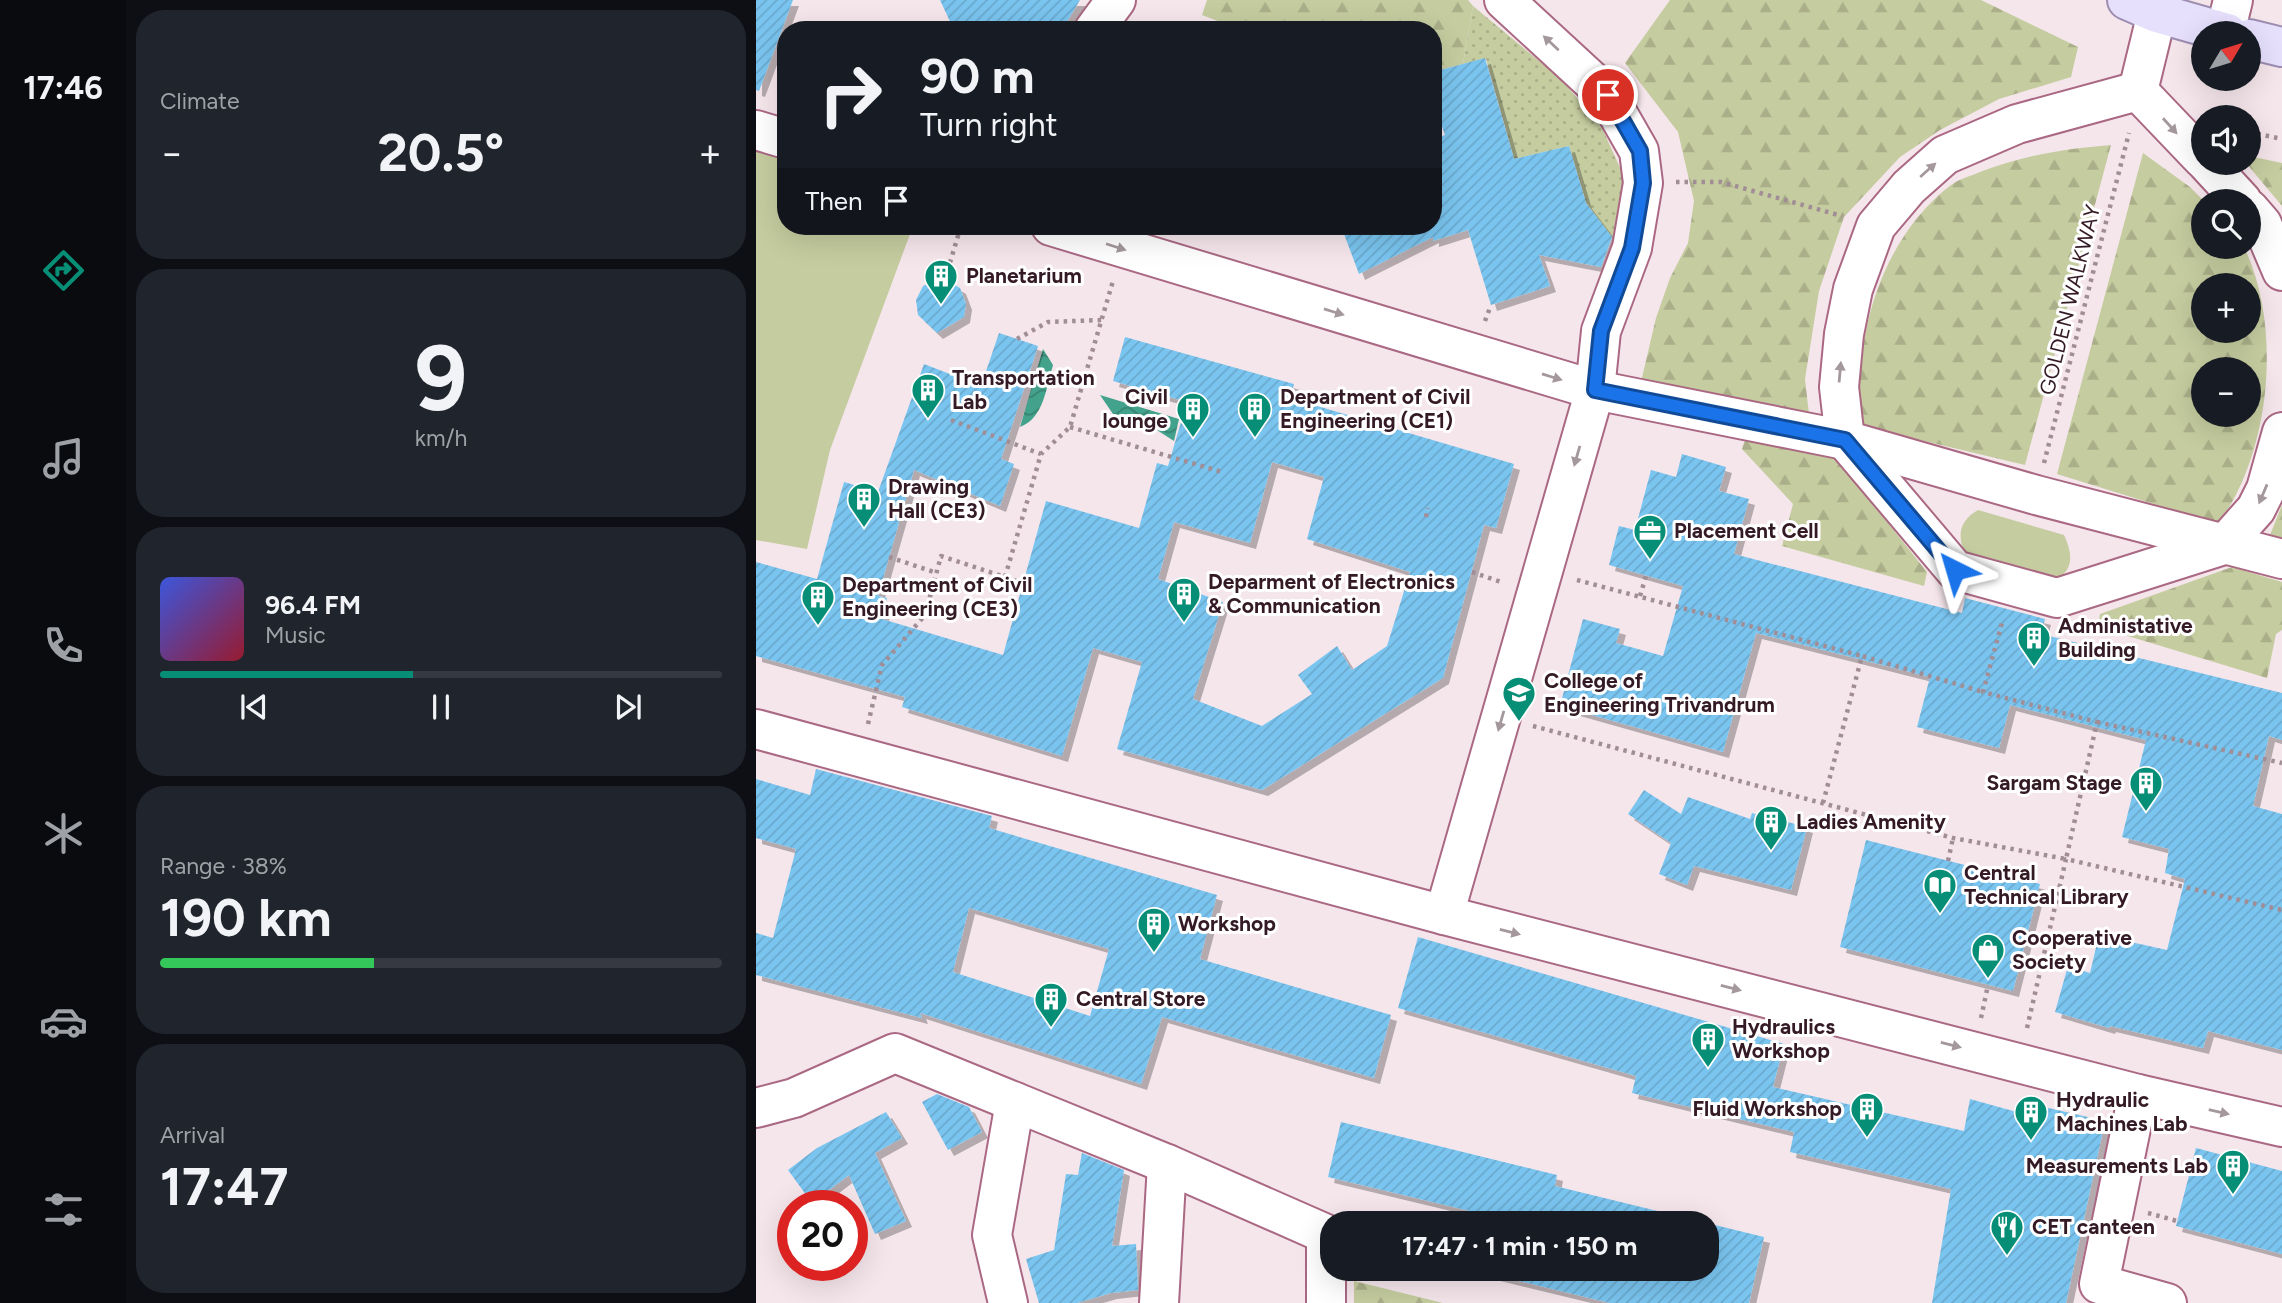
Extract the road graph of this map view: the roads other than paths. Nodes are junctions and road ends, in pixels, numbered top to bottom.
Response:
1 (1116, 0) edge
2 (1504, 0) edge
3 (2232, 0) edge
4 (2142, 7) edge
5 (1101, 21) edge
6 (2228, 21) edge
7 (2191, 22) edge
8 (2261, 42) edge
9 (2282, 47) edge
10 (2138, 91) junction
11 (756, 130) edge
12 (777, 136) edge
13 (2191, 146) edge
14 (2218, 175) edge
15 (2231, 189) edge
16 (2261, 223) edge
17 (1078, 235) edge
18 (2282, 271) edge
19 (1595, 390) junction
20 (2282, 432) edge
21 (1845, 440) junction
22 (2224, 545) junction
23 (2282, 559) edge
24 (756, 729) edge
25 (1444, 915) junction
26 (2138, 1094) junction
27 (1015, 1102) junction
28 (756, 1108) edge
29 (2282, 1127) edge
30 (1167, 1164) junction
31 (1008, 1303) edge
32 (1158, 1303) edge
33 (1326, 1303) edge
34 (2167, 1303) edge

1 - 5 street
19 -> 2 street
3 - 6 street
4 - 7 main road
4 - 10 street
8 - 9 main road
10 -> 13 street
21 -> 10 street
11 - 12 street
14 - 15 street
16 - 18 street
17 -> 19 street
19 - 21 street
19 -> 25 street
20 -> 22 street
21 - 22 street
21 - 22 street
22 - 23 street
24 - 25 street
25 -> 26 street
26 -> 29 street
26 - 34 street
27 - 28 street
27 - 30 street
27 - 31 street
30 - 32 street
30 - 33 street

